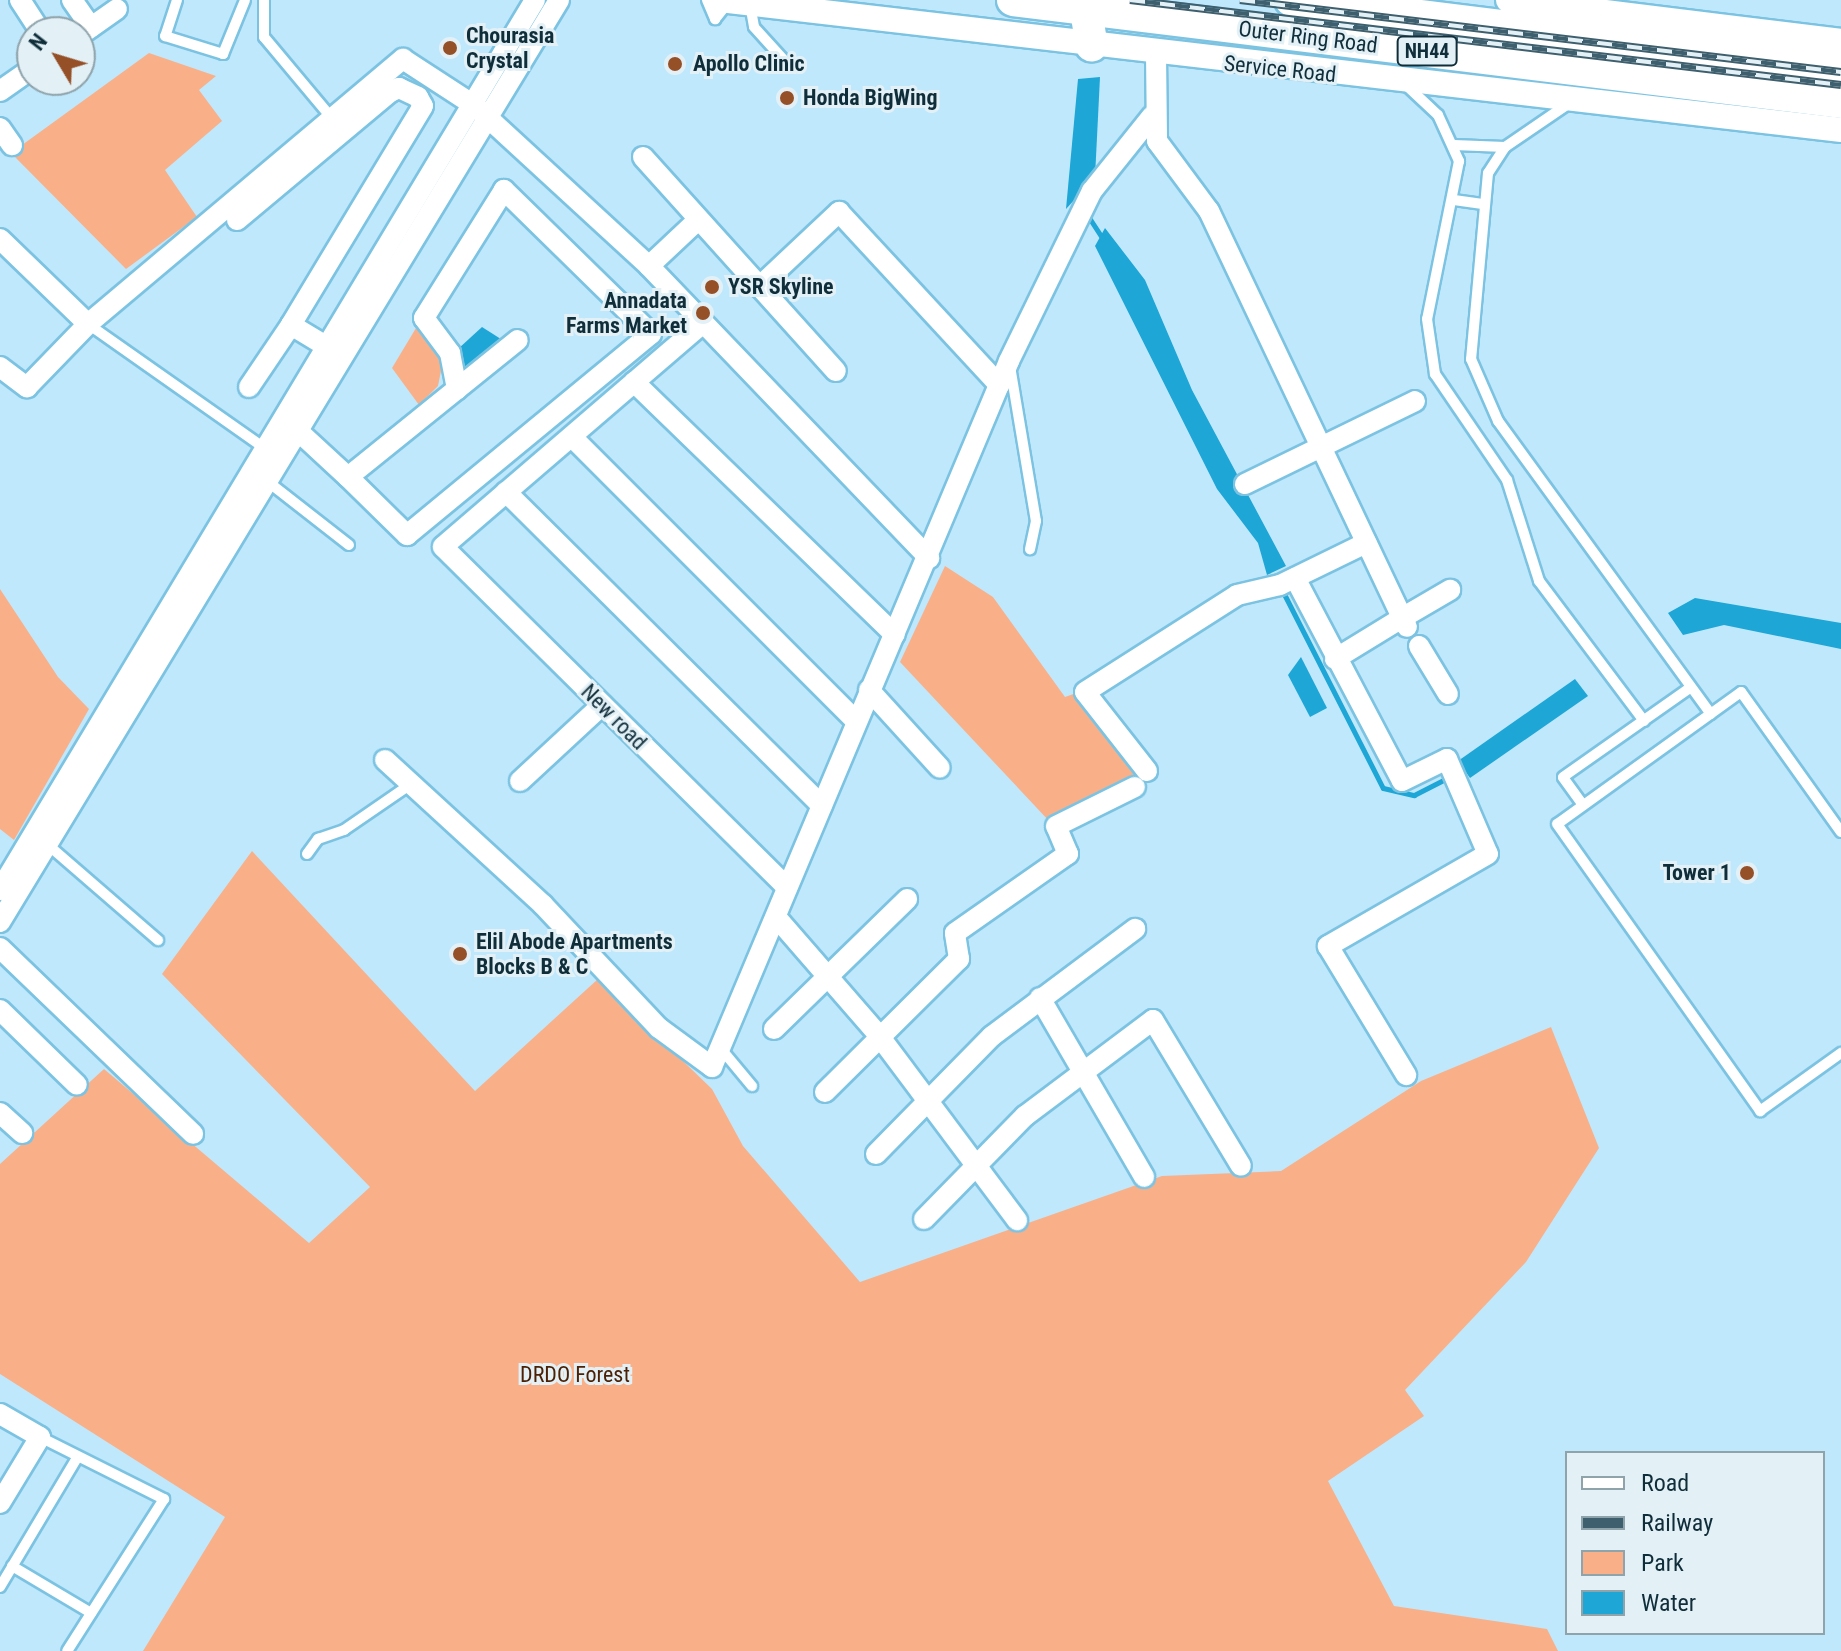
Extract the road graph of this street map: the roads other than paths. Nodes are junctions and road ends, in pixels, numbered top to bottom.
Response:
1 (177, 0) edge
2 (245, 0) edge
3 (264, 0) edge
4 (535, 0) edge
5 (559, 0) edge
6 (707, 0) edge
7 (720, 0) edge
8 (1013, 0) edge
9 (1291, 0) edge
10 (1508, 0) edge
11 (739, 3) edge
12 (117, 9) dead end
13 (1086, 10) junction
14 (96, 23) edge
15 (1092, 46) junction
16 (1156, 55) junction
17 (783, 59) dead end
18 (1839, 59) edge
19 (1400, 82) junction
20 (1573, 100) junction
21 (1841, 102) edge
22 (482, 113) junction
23 (1152, 116) junction
24 (331, 117) junction
25 (1841, 130) edge
26 (1454, 145) junction
27 (1505, 147) junction
28 (643, 157) dead end
29 (1454, 200) junction
30 (1481, 204) junction
31 (237, 220) dead end
32 (697, 221) junction
33 (0, 239) edge
34 (649, 266) junction
35 (759, 287) junction
36 (703, 323) junction
37 (88, 324) junction
38 (291, 325) junction
39 (518, 340) dead end
40 (335, 352) junction
41 (1009, 361) junction
42 (0, 367) edge
43 (836, 371) dead end
44 (634, 382) junction
45 (999, 385) junction
46 (249, 387) dead end
47 (457, 389) junction
48 (1415, 401) dead end
49 (297, 430) junction
50 (573, 438) junction
51 (1319, 447) junction
52 (273, 453) junction
53 (348, 477) junction
54 (266, 480) junction
55 (1245, 484) dead end
56 (506, 492) junction
57 (1366, 543) junction
58 (349, 545) dead end
59 (1030, 549) dead end
60 (929, 558) junction
61 (1288, 581) junction
62 (1450, 590) dead end
63 (1405, 623) junction
64 (895, 635) junction
65 (1419, 646) dead end
66 (1335, 659) junction
67 (1691, 687) junction
68 (869, 690) junction
69 (1448, 694) dead end
70 (602, 705) junction
71 (1711, 714) junction
72 (856, 721) junction
73 (1644, 721) junction
74 (385, 760) dead end
75 (940, 768) dead end
76 (520, 781) dead end
77 (411, 784) junction
78 (1583, 805) junction
79 (822, 806) junction
80 (1841, 832) edge
81 (40, 840) junction
82 (307, 854) dead end
83 (787, 887) junction
84 (0, 890) edge
85 (907, 899) dead end
86 (776, 917) junction
87 (0, 922) edge
88 (1135, 929) dead end
89 (158, 940) dead end
90 (0, 948) edge
91 (827, 977) junction
92 (1040, 998) junction
93 (0, 1010) edge
94 (774, 1029) dead end
95 (877, 1033) junction
96 (722, 1050) junction
97 (1841, 1053) edge
98 (1082, 1071) junction
99 (1406, 1075) dead end
100 (77, 1085) dead end
101 (752, 1086) dead end
102 (825, 1092) dead end
103 (928, 1099) junction
104 (0, 1113) edge
105 (22, 1133) dead end
106 (193, 1134) dead end
107 (876, 1154) dead end
108 (978, 1161) junction
109 (1241, 1166) dead end
110 (1144, 1177) dead end
111 (924, 1219) dead end
112 (1017, 1220) dead end
113 (0, 1414) edge
114 (40, 1437) junction
115 (78, 1456) junction
116 (0, 1503) edge
117 (12, 1566) junction
118 (0, 1587) edge
119 (91, 1613) junction
120 (67, 1651) edge

1 - 2 lane
3 - 24 lane
4 - 22 street
5 - 22 street
6 - 11 lane
7 - 11 street, Service Road
8 - 13 highway, Outer Ring Road / NH44
9 - 18 highway, Outer Ring Road / NH44
10 - 18 street
11 - 15 street, Service Road
11 - 17 lane
12 - 14 street
13 - 15 highway
13 - 21 highway, Outer Ring Road / NH44
15 - 16 street, Service Road
16 - 19 street, Service Road
16 - 23 street
19 - 20 street, Service Road
19 - 26 lane
20 - 25 street, Service Road
20 - 27 lane
22 - 24 street
22 - 34 street
22 - 40 street
23 - 41 street
23 - 51 street
24 - 37 street
26 - 27 lane
26 - 29 lane
27 - 30 lane
28 - 32 street
29 - 30 lane
29 - 73 lane
30 - 67 lane
31 - 38 street
32 - 34 street
32 - 35 street
33 - 37 street
34 - 36 street
35 - 43 street
35 - 45 street
36 - 44 street
36 - 60 street
37 - 42 street
37 - 52 lane
38 - 40 street
38 - 46 street
39 - 47 street
40 - 49 street
40 - 52 street
41 - 45 street
41 - 59 lane
44 - 50 street
44 - 64 street
45 - 60 street
47 - 53 street
47 - 53 street
48 - 51 street
49 - 52 street
49 - 53 street
50 - 56 street
50 - 72 street
51 - 55 street
51 - 57 street
52 - 54 street
52 - 81 street
54 - 58 lane
54 - 81 street
56 - 70 street, New road
56 - 79 street
57 - 61 street
57 - 63 street
60 - 64 street
61 - 66 street
61 - 95 street
62 - 63 street
63 - 66 street
64 - 68 street
65 - 69 street
66 - 99 street
67 - 71 lane
67 - 73 lane
68 - 72 street
68 - 75 street
70 - 76 street
70 - 83 street, New road
71 - 78 lane
71 - 80 lane
72 - 79 street
73 - 78 lane
74 - 77 street
77 - 82 lane
77 - 96 street
78 - 97 lane
79 - 83 street
81 - 84 street
81 - 87 street
81 - 89 lane
83 - 86 street
85 - 91 street
86 - 91 street
86 - 96 street
88 - 92 street
90 - 106 street
91 - 94 street
91 - 95 street
92 - 98 street
92 - 103 street
93 - 100 street
95 - 102 street
95 - 103 street
96 - 101 lane
98 - 108 street
98 - 109 street
98 - 110 street
103 - 107 street
103 - 108 street
104 - 105 street
108 - 111 street
108 - 112 street
113 - 114 street
114 - 115 lane
114 - 116 street
115 - 117 lane
115 - 119 lane
117 - 118 lane
117 - 119 lane
119 - 120 lane

